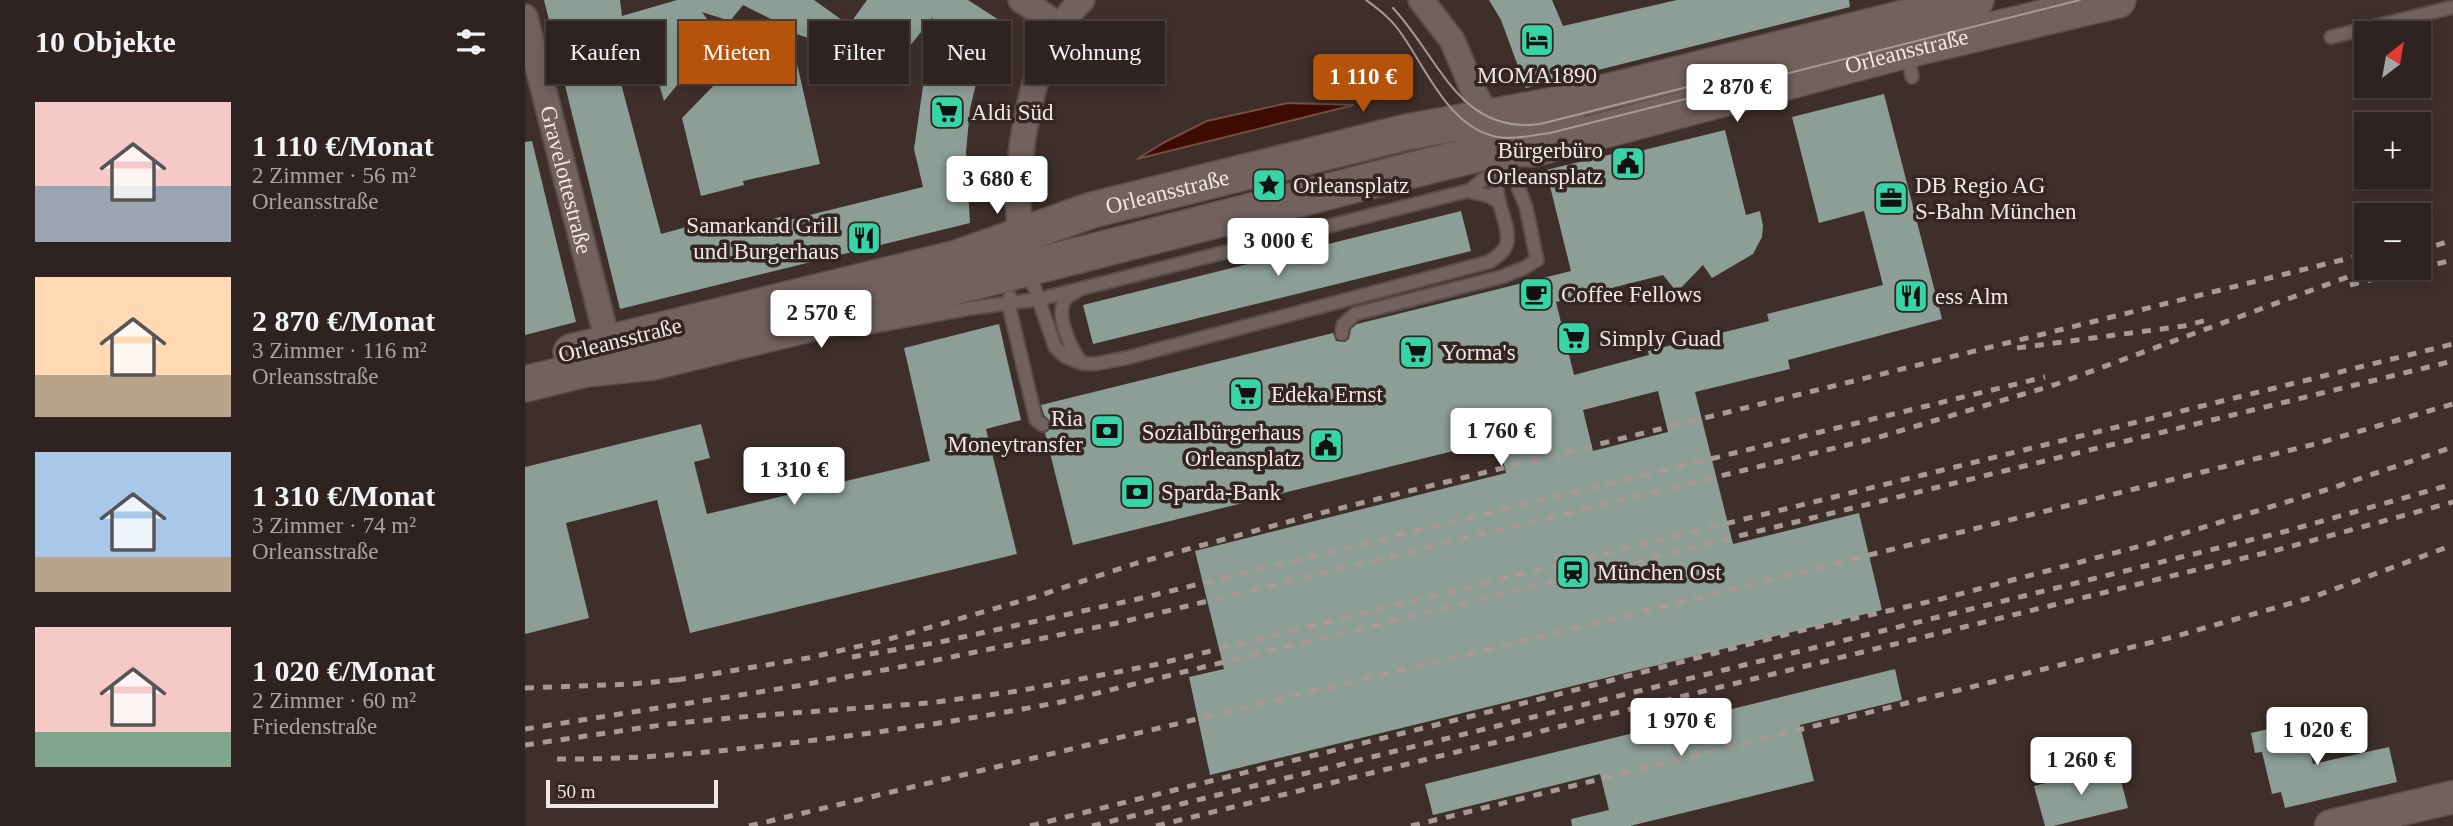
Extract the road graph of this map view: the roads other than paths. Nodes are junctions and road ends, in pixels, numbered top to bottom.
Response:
1 (1021, 0) edge
2 (1083, 0) edge
3 (1421, 0) edge
4 (2118, 0) edge
5 (2453, 7) edge
6 (1972, 11) edge
7 (525, 17) edge
8 (1053, 21) edge
9 (1063, 21) edge
10 (1905, 37) edge
11 (2330, 37) dead end
12 (1852, 51) dead end
13 (1035, 84) edge
14 (1588, 117) dead end
15 (1506, 149) junction
16 (1469, 191) junction
17 (1499, 202) junction
18 (1002, 263) junction
19 (1081, 288) junction
20 (1040, 299) junction
21 (786, 300) junction
22 (752, 323) dead end
23 (702, 334) dead end
24 (1342, 334) dead end
25 (612, 353) junction
26 (1081, 363) junction
27 (525, 364) edge
28 (525, 372) edge
29 (525, 384) edge
30 (1043, 425) dead end
31 (2453, 797) edge
32 (2331, 826) edge

1 - 8 street
2 - 9 street
3 - 15 street
4 - 10 main road, Orleansstraße
5 - 11 lane
6 - 10 main road, Orleansstraße
7 - 25 street, Gravelottestraße
10 - 12 lane
10 - 15 main road, Orleansstraße
10 - 15 main road, Orleansstraße
13 - 18 street
14 - 15 lane
15 - 16 lane, Orleansstraße
15 - 17 lane
15 - 18 main road, Orleansstraße
15 - 24 lane
16 - 17 lane
16 - 19 lane
17 - 26 lane
18 - 20 lane
18 - 20 lane
18 - 21 main road, Orleansstraße
18 - 25 main road, Orleansstraße
18 - 30 lane
19 - 20 lane
19 - 26 lane
20 - 26 lane
21 - 22 lane
21 - 25 main road, Orleansstraße
23 - 25 lane
25 - 27 main road, Orleansstraße
25 - 28 lane
25 - 29 main road, Orleansstraße
31 - 32 street

